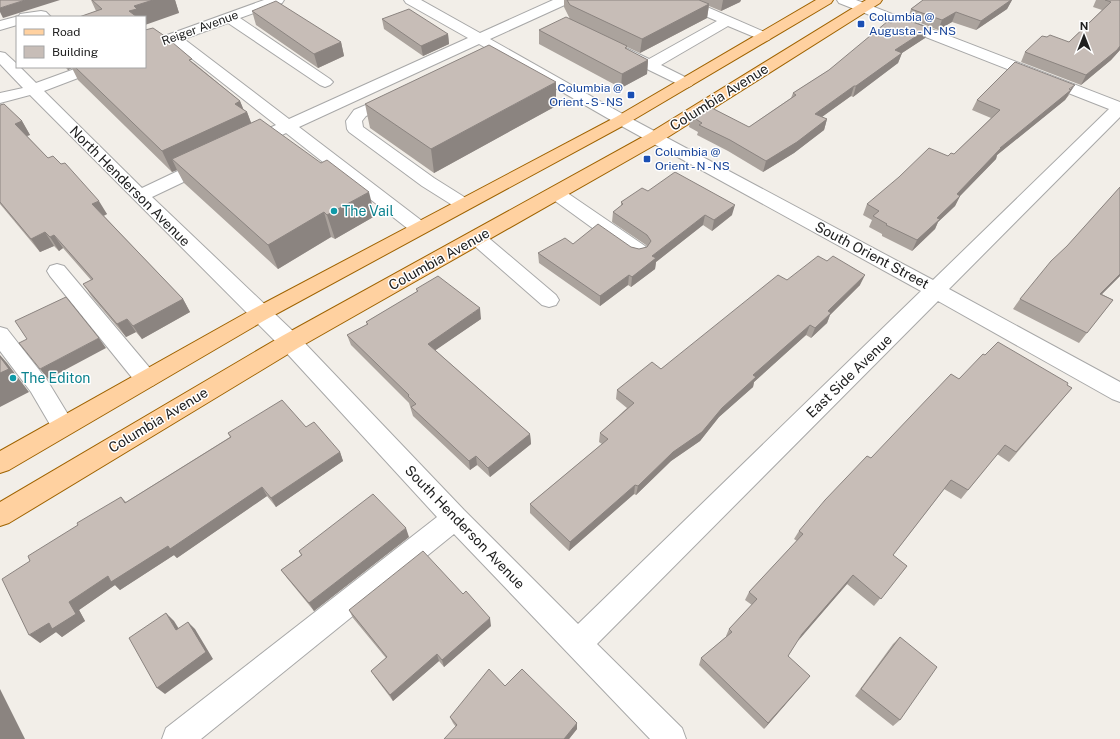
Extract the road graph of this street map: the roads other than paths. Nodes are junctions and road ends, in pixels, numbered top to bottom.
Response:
1 (277, 0) edge
2 (411, 0) edge
3 (564, 0) edge
4 (680, 0) edge
5 (826, 0) edge
6 (844, 0) edge
7 (869, 4) edge
8 (229, 18) junction
9 (16, 20) edge
10 (728, 21) junction
11 (0, 26) edge
12 (764, 37) junction
13 (174, 38) junction
14 (480, 39) junction
15 (608, 44) edge
16 (146, 48) edge
17 (502, 52) junction
18 (0, 56) edge
19 (484, 58) edge
20 (649, 65) junction
21 (91, 68) edge
22 (325, 82) dead end
23 (686, 83) junction
24 (32, 90) junction
25 (408, 91) edge
26 (0, 98) edge
27 (1120, 108) edge
28 (622, 120) junction
29 (286, 126) junction
30 (654, 138) junction
31 (557, 194) junction
32 (140, 196) junction
33 (463, 204) junction
34 (419, 228) junction
35 (477, 238) junction
36 (638, 252) edge
37 (57, 271) dead end
38 (937, 290) junction
39 (549, 300) dead end
40 (260, 314) junction
41 (0, 335) edge
42 (290, 342) junction
43 (146, 379) junction
44 (1120, 393) edge
45 (63, 426) junction
46 (0, 463) edge
47 (0, 514) edge
48 (455, 518) junction
49 (578, 643) junction
50 (177, 739) edge
51 (671, 739) edge

1 - 8 street, Reiger Avenue
2 - 14 street, South Orient Street
3 - 14 street
4 - 10 street
5 - 12 main road, Columbia Avenue
6 - 7 street
7 - 27 street
7 - 30 main road, Columbia Avenue
8 - 13 street, Reiger Avenue
8 - 22 street
9 - 11 street
10 - 12 street
10 - 20 street
12 - 23 main road, Columbia Avenue
13 - 16 street, Reiger Avenue
13 - 29 street
14 - 17 street, South Orient Street
14 - 29 street
15 - 20 street
17 - 19 street
17 - 28 street, South Orient Street
18 - 24 street, North Henderson Avenue
20 - 23 street
21 - 24 street
23 - 28 main road, Columbia Avenue
24 - 26 street
24 - 32 street, North Henderson Avenue
25 - 33 street
27 - 38 street, East Side Avenue
28 - 30 street, South Orient Street
28 - 33 main road, Columbia Avenue
29 - 32 street
29 - 34 street
30 - 31 main road, Columbia Avenue
30 - 38 street, South Orient Street
31 - 35 main road, Columbia Avenue
31 - 36 street
32 - 40 street, North Henderson Avenue
33 - 34 main road, Columbia Avenue
34 - 40 main road, Columbia Avenue
35 - 39 street
35 - 42 main road, Columbia Avenue
37 - 43 street
38 - 44 street, South Orient Street
38 - 49 street, East Side Avenue
40 - 42 street, South Henderson Avenue
40 - 43 main road, Columbia Avenue
41 - 45 street
42 - 47 main road, Columbia Avenue
42 - 48 street, South Henderson Avenue
43 - 45 main road, Columbia Avenue
45 - 46 main road, Columbia Avenue
48 - 49 street, South Henderson Avenue
48 - 50 street
49 - 51 street, South Henderson Avenue

